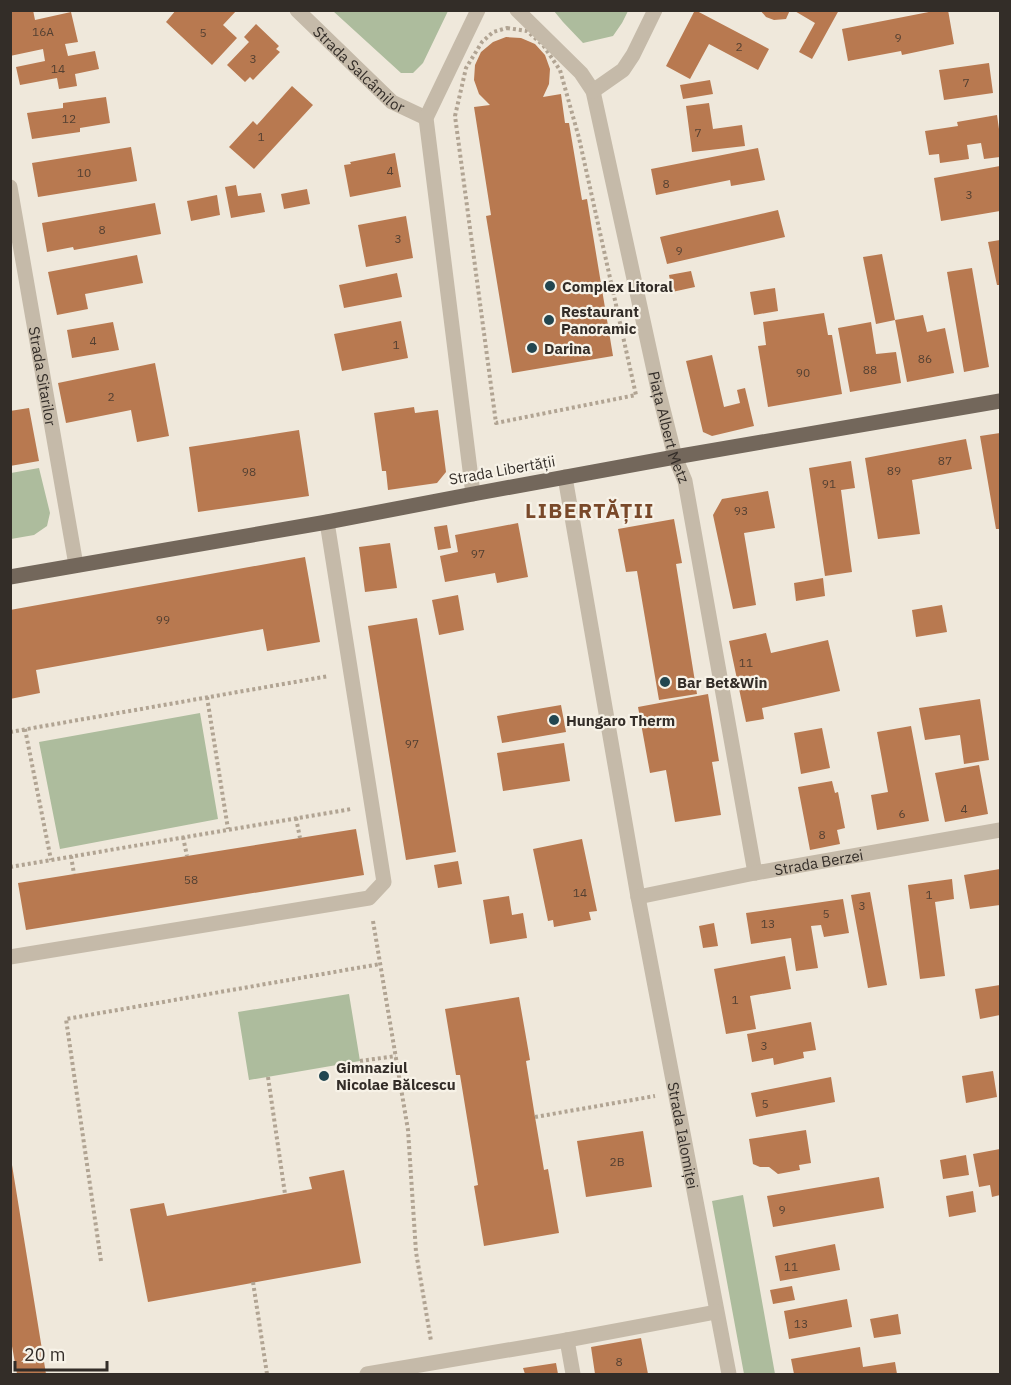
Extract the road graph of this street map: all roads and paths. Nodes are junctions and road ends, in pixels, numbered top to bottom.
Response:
1 (297, 10) edge
2 (478, 10) edge
3 (517, 10) edge
4 (655, 10) edge
5 (593, 91) junction
6 (426, 118) junction
7 (10, 187) edge
8 (1000, 401) edge
9 (496, 423) joint
10 (675, 457) junction
11 (565, 477) junction
12 (473, 494) junction
13 (327, 522) junction
14 (76, 566) junction
15 (10, 577) edge
16 (351, 672) junction
17 (207, 697) junction
18 (25, 729) junction
19 (10, 732) edge
20 (372, 805) junction
21 (296, 818) junction
22 (228, 830) junction
23 (1000, 830) edge
24 (183, 837) junction
25 (300, 838) dead end
26 (71, 856) junction
27 (187, 856) dead end
28 (51, 860) junction
29 (10, 867) edge
30 (755, 873) junction
31 (74, 874) dead end
32 (638, 897) junction
33 (369, 898) junction
34 (10, 957) edge
35 (380, 963) junction
36 (396, 1056) junction
37 (360, 1062) dead end
38 (268, 1077) dead end
39 (661, 1095) dead end
40 (535, 1117) dead end
41 (285, 1194) dead end
42 (101, 1261) dead end
43 (253, 1282) dead end
44 (716, 1312) junction
45 (567, 1340) junction
46 (435, 1363) junction
47 (267, 1374) edge
48 (367, 1374) edge
49 (573, 1374) edge
50 (729, 1374) edge

1 - 6 street, Strada Salcâmilor
2 - 6 street
3 - 5 street, Piața Albert Metz
4 - 5 street
5 - 10 street, Piața Albert Metz
6 - 12 street
7 - 14 street, Strada Sitarilor
8 - 10 main road, Strada Libertății
9 - 9 path
10 - 11 main road, Strada Libertății
10 - 30 street, Piața Albert Metz
11 - 12 main road, Strada Libertății
11 - 32 street
12 - 13 main road, Strada Libertății
13 - 14 main road, Strada Libertății
13 - 16 street
14 - 15 main road, Strada Libertății
16 - 17 path
16 - 20 street
17 - 18 path
17 - 22 path
18 - 19 path
18 - 28 path
20 - 21 path
20 - 33 street
21 - 22 path
21 - 25 path
22 - 24 path
23 - 30 street, Strada Berzei
24 - 26 path
24 - 27 path
26 - 28 path
26 - 31 path
28 - 29 path
30 - 32 street, Strada Berzei
32 - 44 street, Strada Ialomiței
33 - 34 street
33 - 35 path
35 - 36 path
35 - 42 path
36 - 37 path
36 - 46 path
38 - 41 path
39 - 40 path
43 - 47 path
44 - 45 street
44 - 50 street, Strada Ialomiței
45 - 46 street
45 - 49 street
46 - 48 street

